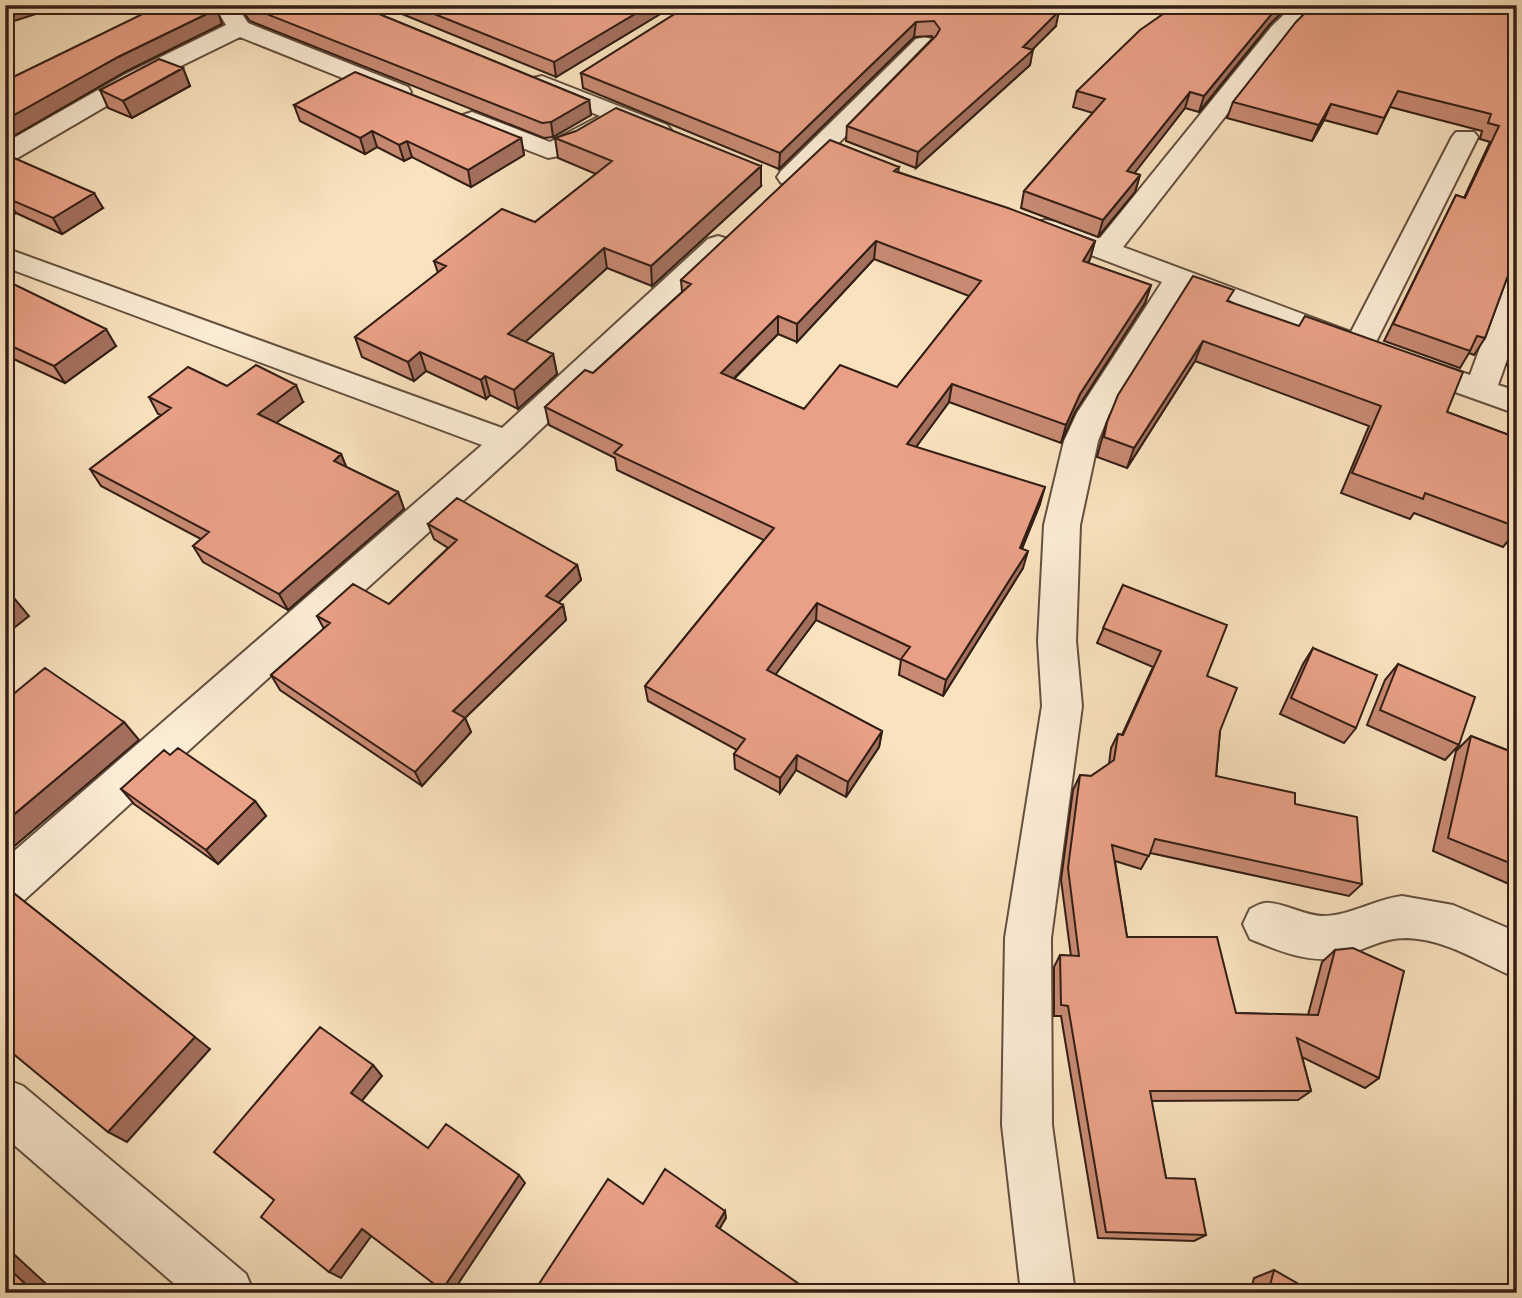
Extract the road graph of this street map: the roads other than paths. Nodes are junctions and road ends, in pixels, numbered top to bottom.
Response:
1 (225, 5) edge
2 (1308, 5) edge
3 (239, 28) junction
4 (923, 44) dead end
5 (521, 75) edge
6 (582, 76) edge
7 (558, 90) junction
8 (427, 103) edge
9 (453, 113) edge
10 (618, 113) junction
11 (1465, 137) dead end
12 (682, 140) edge
13 (5, 154) edge
14 (1017, 217) edge
15 (1105, 251) junction
16 (5, 257) edge
17 (1178, 279) junction
18 (1517, 288) edge
19 (1359, 347) junction
20 (1480, 390) junction
21 (1517, 403) edge
22 (508, 442) junction
23 (5, 888) edge
24 (1266, 924) dead end
25 (1517, 956) edge
26 (5, 1104) edge
27 (227, 1293) edge
28 (1048, 1293) edge

1 - 3 street
2 - 15 street
3 - 8 street
3 - 13 street
4 - 22 street
5 - 7 street
6 - 7 street
7 - 10 street
9 - 10 street
10 - 12 street
11 - 19 street
14 - 15 street
15 - 17 street
16 - 22 street
17 - 19 street
17 - 28 street
18 - 20 street
19 - 20 street
20 - 21 street
22 - 23 street
24 - 25 street
26 - 27 street

